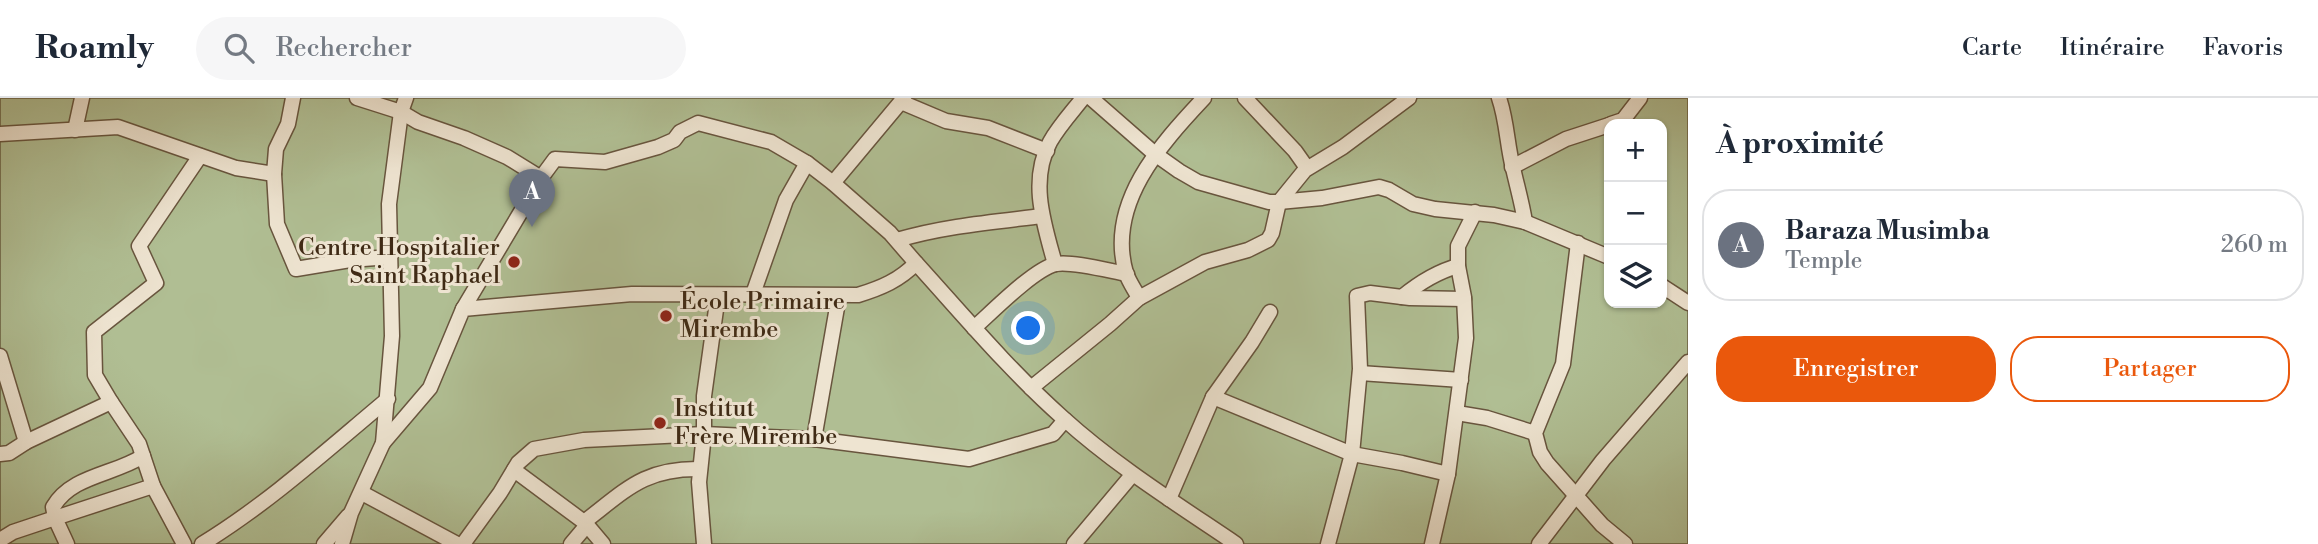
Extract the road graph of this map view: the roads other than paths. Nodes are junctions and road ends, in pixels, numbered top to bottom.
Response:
1 (82, 98) edge
2 (293, 98) edge
3 (357, 98) edge
4 (1083, 98) edge
5 (1091, 98) edge
6 (1204, 98) edge
7 (1245, 98) edge
8 (1409, 98) edge
9 (1499, 98) edge
10 (1640, 98) edge
11 (902, 100) edge
12 (1389, 104) edge
13 (404, 105) edge
14 (1624, 119) edge
15 (1604, 127) edge
16 (75, 130) junction
17 (0, 134) edge
18 (1047, 151) junction
19 (1155, 154) junction
20 (200, 156) junction
21 (807, 163) junction
22 (1512, 166) junction
23 (1307, 168) junction
24 (274, 174) junction
25 (541, 178) junction
26 (833, 183) junction
27 (1279, 202) junction
28 (1475, 212) junction
29 (1042, 216) junction
30 (1525, 222) junction
31 (897, 240) junction
32 (1578, 243) junction
33 (1604, 255) edge
34 (390, 257) junction
35 (916, 263) junction
36 (1055, 264) junction
37 (1458, 266) junction
38 (1126, 274) junction
39 (1667, 289) edge
40 (753, 294) junction
41 (718, 295) junction
42 (839, 296) junction
43 (1402, 297) junction
44 (1139, 298) junction
45 (1464, 299) junction
46 (1688, 303) edge
47 (463, 310) junction
48 (1270, 312) dead end
49 (974, 328) junction
50 (1, 361) edge
51 (1688, 362) edge
52 (1360, 373) junction
53 (1461, 380) junction
54 (1031, 388) junction
55 (1213, 397) junction
56 (388, 399) junction
57 (111, 402) junction
58 (1457, 413) junction
59 (1065, 420) junction
60 (1535, 433) junction
61 (704, 434) junction
62 (814, 439) junction
63 (26, 442) junction
64 (383, 443) junction
65 (0, 454) edge
66 (1352, 454) junction
67 (143, 456) junction
68 (701, 469) junction
69 (514, 470) junction
70 (1448, 474) junction
71 (1132, 475) junction
72 (153, 486) junction
73 (362, 493) junction
74 (1576, 497) junction
75 (1169, 499) junction
76 (351, 513) junction
77 (55, 518) junction
78 (586, 524) junction
79 (0, 540) edge
80 (67, 544) edge
81 (184, 544) edge
82 (202, 544) edge
83 (324, 544) edge
84 (342, 544) edge
85 (457, 544) edge
86 (463, 544) edge
87 (571, 544) edge
88 (603, 544) edge
89 (704, 544) edge
90 (1074, 544) edge
91 (1236, 544) edge
92 (1328, 544) edge
93 (1432, 544) edge
94 (1539, 544) edge
95 (1625, 544) edge

1 - 16 street
2 - 24 street
3 - 13 street
4 - 18 street
5 - 19 street
6 - 19 street
7 - 23 street
8 - 12 street
9 - 22 street
10 - 14 street
11 - 18 street
11 - 26 street
12 - 23 street
13 - 25 street
13 - 34 street
15 - 22 street
16 - 17 street
16 - 20 street
18 - 29 street
19 - 27 street
19 - 38 street
20 - 24 street
20 - 57 street
21 - 25 street
21 - 26 street
21 - 40 street
22 - 30 street
23 - 27 street
24 - 34 street
25 - 47 street
26 - 31 street
27 - 28 street
27 - 44 street
28 - 30 street
28 - 37 street
29 - 31 street
29 - 36 street
30 - 32 street
31 - 35 street
32 - 33 street
32 - 60 street
34 - 56 street
35 - 42 street
35 - 49 street
36 - 38 street
36 - 49 street
37 - 43 street
37 - 45 street
38 - 44 street
39 - 46 street
40 - 41 street
40 - 42 street
41 - 47 street
41 - 61 street
42 - 62 street
43 - 45 street
43 - 52 street
44 - 54 street
45 - 53 street
47 - 64 street
48 - 55 street
49 - 54 street
50 - 63 street
51 - 74 street
52 - 53 street
52 - 66 street
53 - 58 street
54 - 59 street
55 - 66 street
55 - 75 street
56 - 64 street
56 - 82 street
57 - 63 street
57 - 67 street
58 - 60 street
58 - 70 street
59 - 62 street
59 - 71 street
60 - 74 street
61 - 62 street
61 - 68 street
61 - 69 street
63 - 65 street
64 - 73 street
66 - 70 street
66 - 92 street
67 - 72 street
67 - 77 street
68 - 78 street
68 - 89 street
69 - 78 street
69 - 86 street
70 - 93 street
71 - 75 street
71 - 90 street
72 - 77 street
72 - 81 street
73 - 76 street
73 - 85 street
74 - 94 street
74 - 95 street
75 - 91 street
76 - 83 street
76 - 84 street
77 - 79 street
77 - 80 street
78 - 87 street
78 - 88 street

